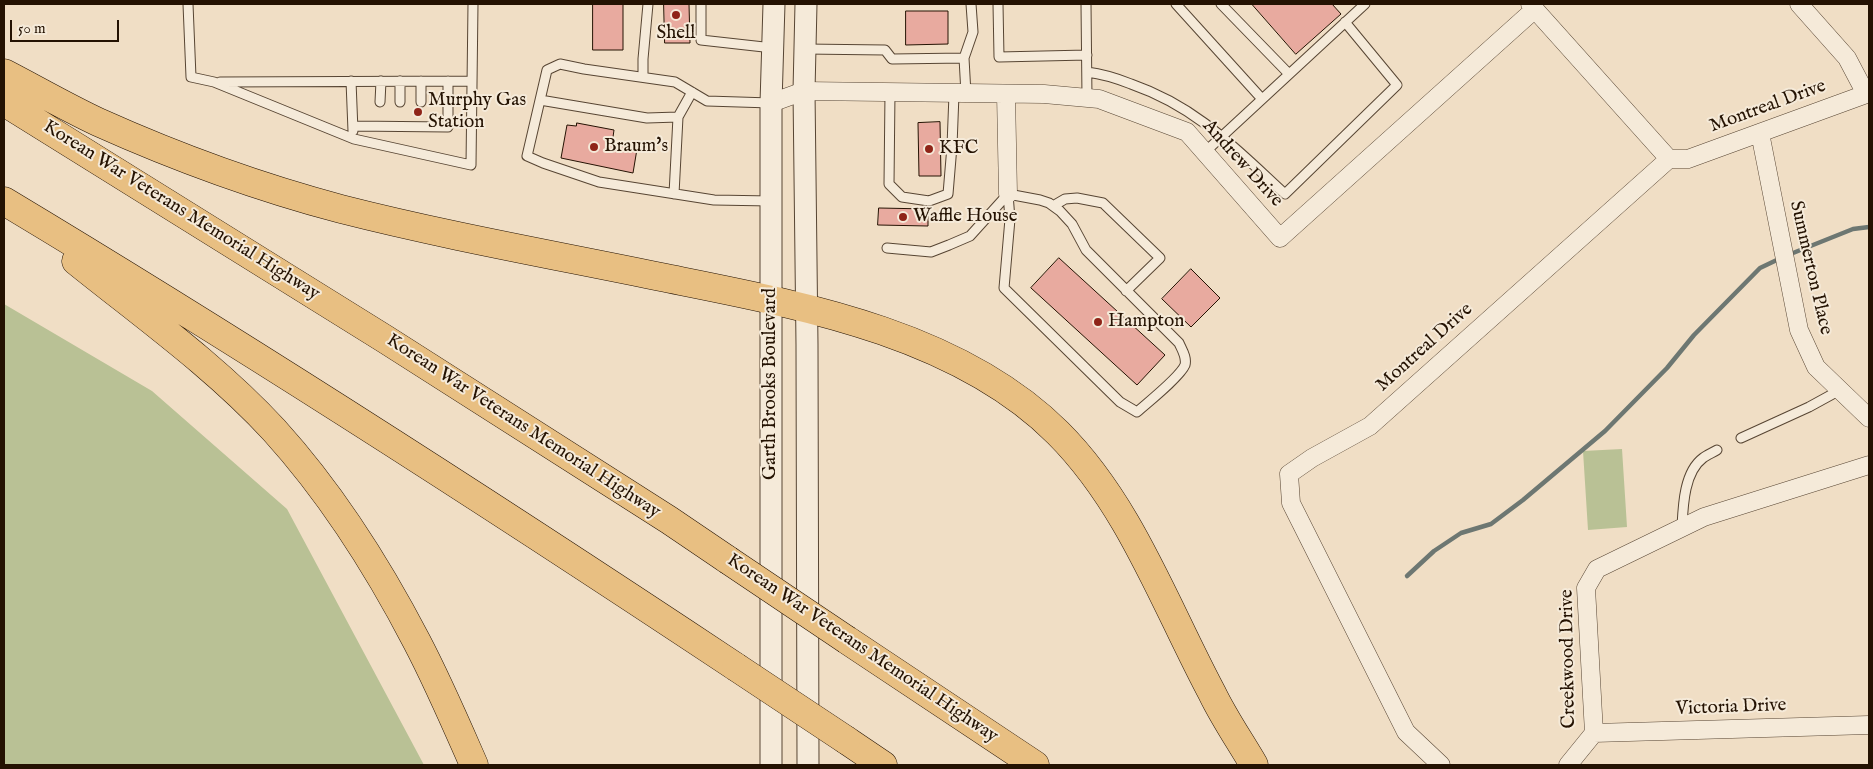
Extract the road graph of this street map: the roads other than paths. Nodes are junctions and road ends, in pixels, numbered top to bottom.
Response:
1 (188, 4) edge
2 (473, 4) edge
3 (648, 4) edge
4 (701, 4) edge
5 (774, 4) edge
6 (806, 4) edge
7 (971, 4) edge
8 (998, 4) edge
9 (1086, 4) edge
10 (1176, 4) edge
11 (1221, 4) edge
12 (1365, 4) edge
13 (1799, 4) edge
14 (1533, 6) edge
15 (1345, 22) junction
16 (773, 48) junction
17 (805, 49) junction
18 (1087, 55) junction
19 (964, 58) junction
20 (1087, 72) junction
21 (4, 73) edge
22 (1289, 74) junction
23 (644, 78) junction
24 (351, 81) junction
25 (381, 81) junction
26 (400, 81) junction
27 (421, 81) junction
28 (448, 81) junction
29 (472, 81) junction
30 (214, 82) junction
31 (804, 91) junction
32 (692, 92) junction
33 (890, 92) junction
34 (960, 94) junction
35 (1006, 94) junction
36 (1868, 94) edge
37 (1087, 98) junction
38 (1262, 99) junction
39 (540, 100) junction
40 (4, 102) edge
41 (380, 102) dead end
42 (400, 102) dead end
43 (421, 102) dead end
44 (771, 103) junction
45 (400, 117) dead end
46 (678, 117) junction
47 (353, 126) junction
48 (400, 126) junction
49 (1760, 133) junction
50 (1222, 136) junction
51 (354, 139) junction
52 (1205, 152) junction
53 (1670, 159) junction
54 (674, 194) junction
55 (1008, 194) junction
56 (771, 201) junction
57 (4, 202) edge
58 (1053, 206) junction
59 (887, 248) dead end
60 (1126, 291) junction
61 (772, 300) junction
62 (807, 309) junction
63 (1840, 390) junction
64 (1869, 418) edge
65 (1740, 438) dead end
66 (1717, 450) dead end
67 (1869, 465) edge
68 (1682, 528) junction
69 (1869, 725) edge
70 (1594, 734) junction
71 (474, 765) edge
72 (771, 765) edge
73 (808, 765) edge
74 (883, 765) edge
75 (1035, 765) edge
76 (1254, 765) edge
77 (1441, 765) edge
78 (1568, 765) edge

1 - 30 lane
2 - 29 lane
3 - 23 lane
4 - 16 lane
5 - 16 street, Garth Brooks Boulevard
6 - 17 street, Garth Brooks Boulevard
7 - 19 lane
8 - 18 lane
9 - 18 lane
10 - 38 lane
11 - 22 lane
12 - 15 lane
13 - 36 street
14 - 52 street, Andrew Drive
14 - 53 street
15 - 22 lane
15 - 50 lane
16 - 44 street, Garth Brooks Boulevard
17 - 19 lane
17 - 31 street, Garth Brooks Boulevard
18 - 20 lane
19 - 34 lane
20 - 37 lane
20 - 50 lane
21 - 61 highway
22 - 38 lane
23 - 32 lane
23 - 39 lane
24 - 25 lane
24 - 30 lane
24 - 47 lane
25 - 26 lane
25 - 41 lane
26 - 27 lane
26 - 42 lane
27 - 28 lane
27 - 43 lane
28 - 29 lane
28 - 48 lane
29 - 51 lane
30 - 51 lane
31 - 33 street, Andrew Drive
31 - 44 street, Andrew Drive
31 - 62 street, Garth Brooks Boulevard
32 - 44 lane
32 - 46 lane
33 - 34 street, Andrew Drive
33 - 34 lane
34 - 35 street, Andrew Drive
35 - 37 street, Andrew Drive
35 - 55 street
36 - 49 street, Montreal Drive
37 - 52 street, Andrew Drive
38 - 50 lane
39 - 46 lane
39 - 54 lane
40 - 75 highway, Korean War Veterans Memorial Highway, bridge
44 - 56 street, Garth Brooks Boulevard
45 - 48 lane
46 - 54 lane
47 - 48 lane
47 - 51 lane
49 - 53 street, Montreal Drive
49 - 63 street, Summerton Place
50 - 52 lane
53 - 77 street, Montreal Drive
54 - 56 lane
55 - 58 lane
55 - 59 lane
55 - 60 lane
56 - 61 street, Garth Brooks Boulevard
57 - 71 highway
57 - 74 highway, bridge
58 - 60 lane
58 - 60 lane
61 - 62 highway
61 - 72 street, Garth Brooks Boulevard
62 - 73 street, Garth Brooks Boulevard
62 - 76 highway
63 - 64 street, Summerton Place
63 - 65 lane
66 - 68 lane
67 - 68 street, Creekwood Drive
68 - 70 street, Creekwood Drive
69 - 70 street, Victoria Drive
70 - 78 street, Creekwood Drive

